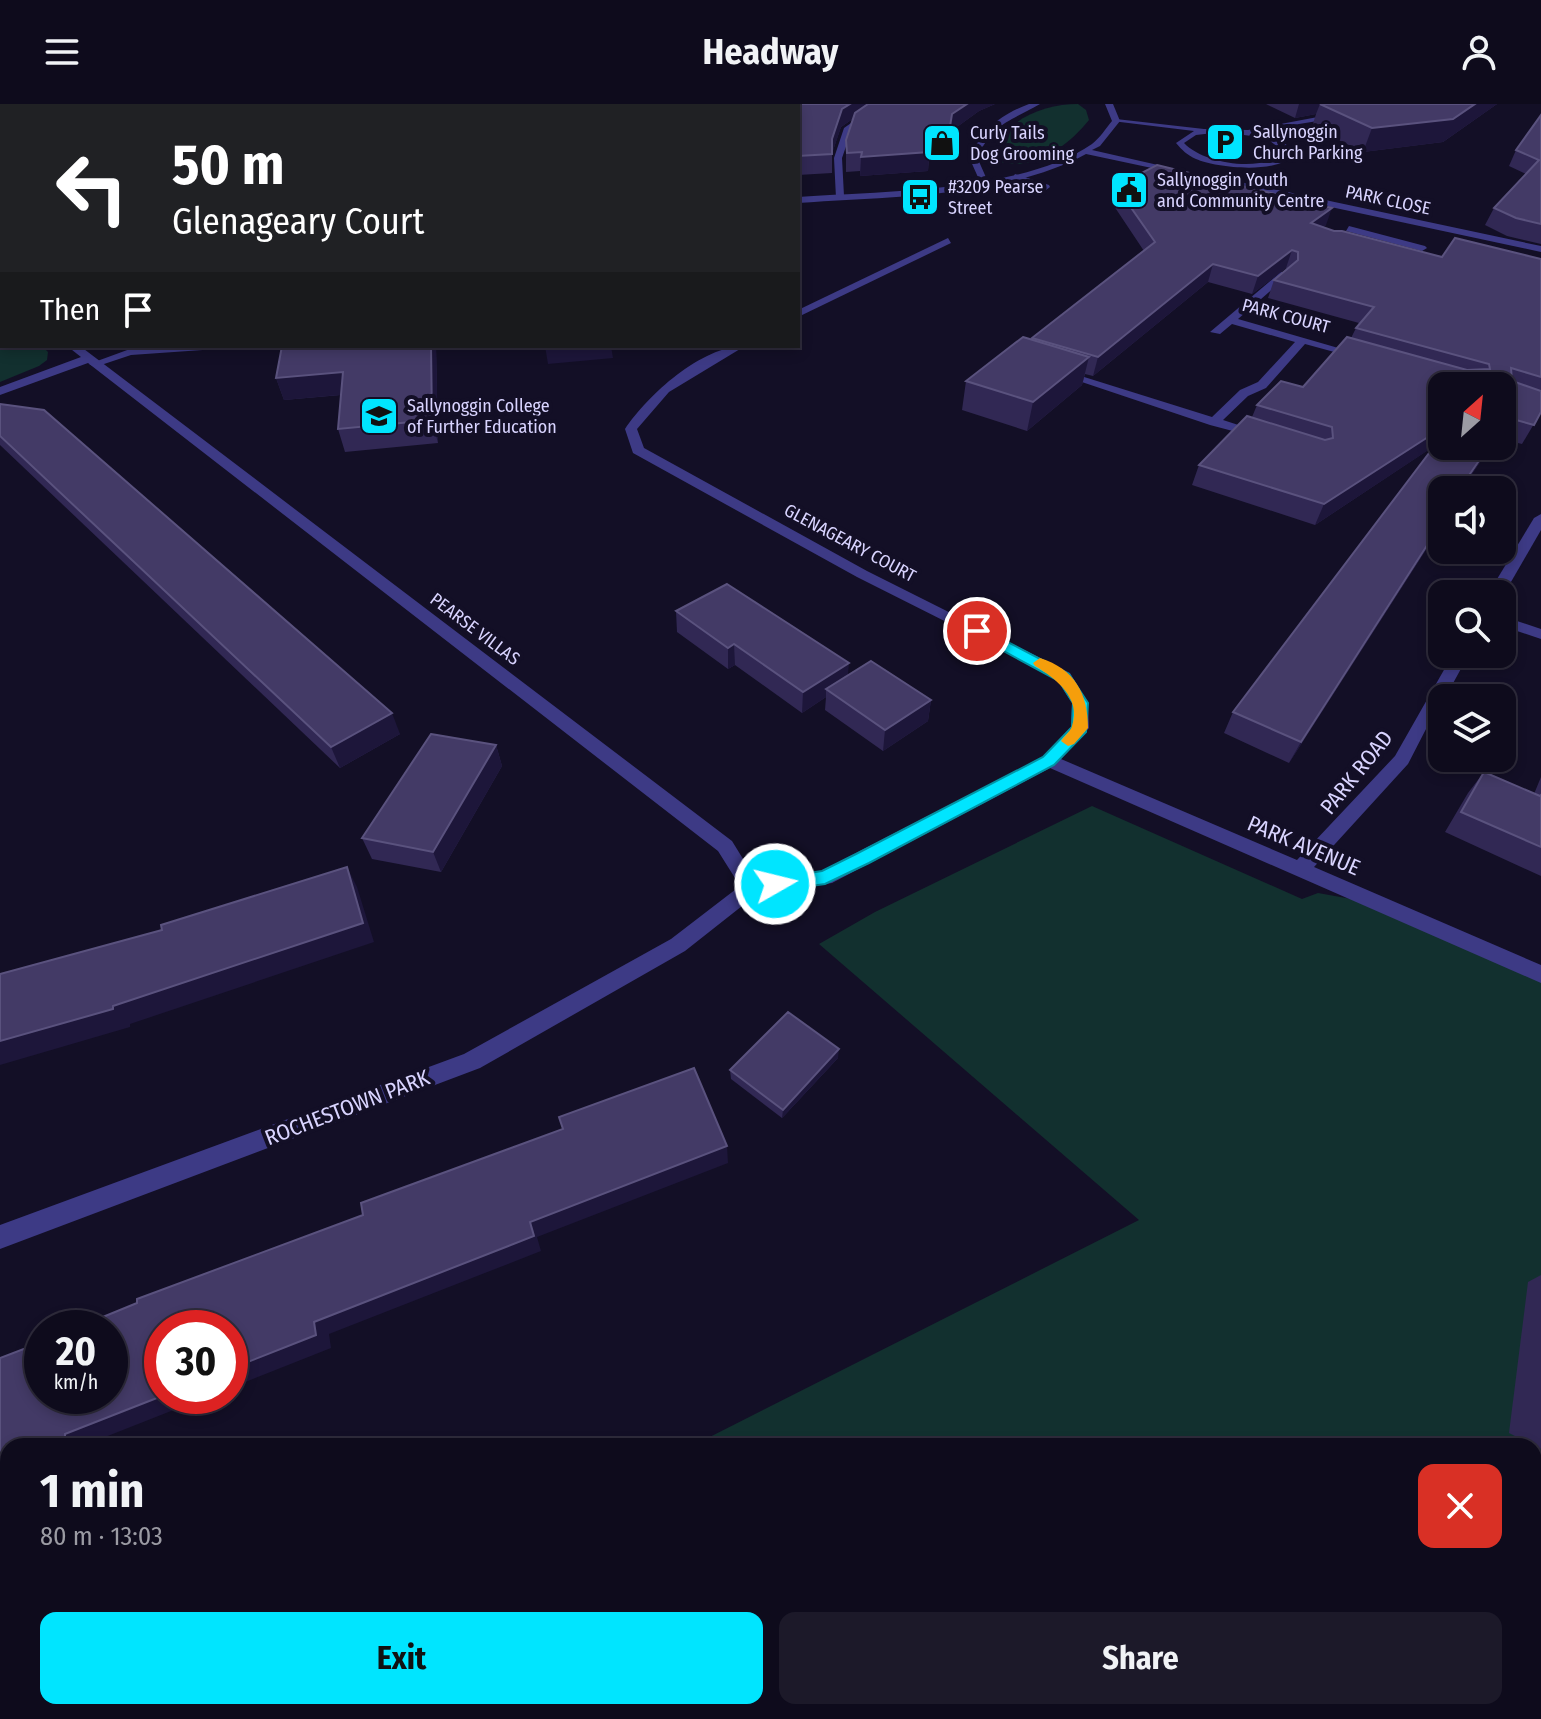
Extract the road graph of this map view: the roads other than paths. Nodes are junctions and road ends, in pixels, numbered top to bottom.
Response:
1 (883, 104) edge
2 (1036, 104) edge
3 (1109, 104) edge
4 (1352, 113) edge
5 (1116, 121) junction
6 (1208, 131) junction
7 (1236, 131) junction
8 (1088, 152) junction
9 (1219, 162) junction
10 (1200, 173) junction
11 (1015, 177) junction
12 (984, 182) junction
13 (1046, 187) dead end
14 (839, 196) junction
15 (800, 200) edge
16 (1367, 212) junction
17 (1349, 229) junction
18 (1339, 236) edge
19 (948, 241) dead end
20 (1422, 248) edge
21 (1541, 249) edge
22 (1285, 274) edge
23 (800, 313) edge
24 (1229, 320) junction
25 (1216, 332) dead end
26 (1303, 340) junction
27 (75, 348) edge
28 (188, 348) edge
29 (735, 348) edge
30 (1380, 361) edge
31 (91, 362) junction
32 (1052, 370) edge
33 (0, 391) edge
34 (1214, 422) junction
35 (1273, 440) edge
36 (1541, 518) edge
37 (1504, 580) edge
38 (1516, 626) edge
39 (1541, 634) edge
40 (1453, 668) edge
41 (1049, 761) junction
42 (1301, 869) junction
43 (751, 888) junction
44 (1541, 974) edge
45 (0, 1237) edge

1 - 14 street
2 - 12 street
3 - 5 street
4 - 7 street
5 - 6 street
5 - 8 street
6 - 7 street
6 - 9 street
7 - 9 street
8 - 10 street, PARK CLOSE
8 - 11 street
9 - 10 street
10 - 16 street, PARK CLOSE
11 - 12 street
11 - 13 street
12 - 14 street
14 - 15 street
16 - 17 street
16 - 21 street, PARK CLOSE
17 - 18 street
17 - 20 street
19 - 23 street
22 - 24 street, PARK COURT
24 - 25 street, PARK COURT
24 - 26 street, PARK COURT
26 - 30 street, PARK COURT
26 - 34 street
27 - 31 street, PEARSE VILLAS
28 - 31 street
29 - 41 street, GLENAGEARY COURT
31 - 33 street
31 - 43 street, PEARSE VILLAS
32 - 34 street
34 - 35 street
36 - 37 street
38 - 39 street
40 - 42 street, PARK ROAD
41 - 42 street, PARK AVENUE
41 - 43 street, GLENAGEARY COURT
42 - 44 street, PARK AVENUE
43 - 45 street, ROCHESTOWN PARK

